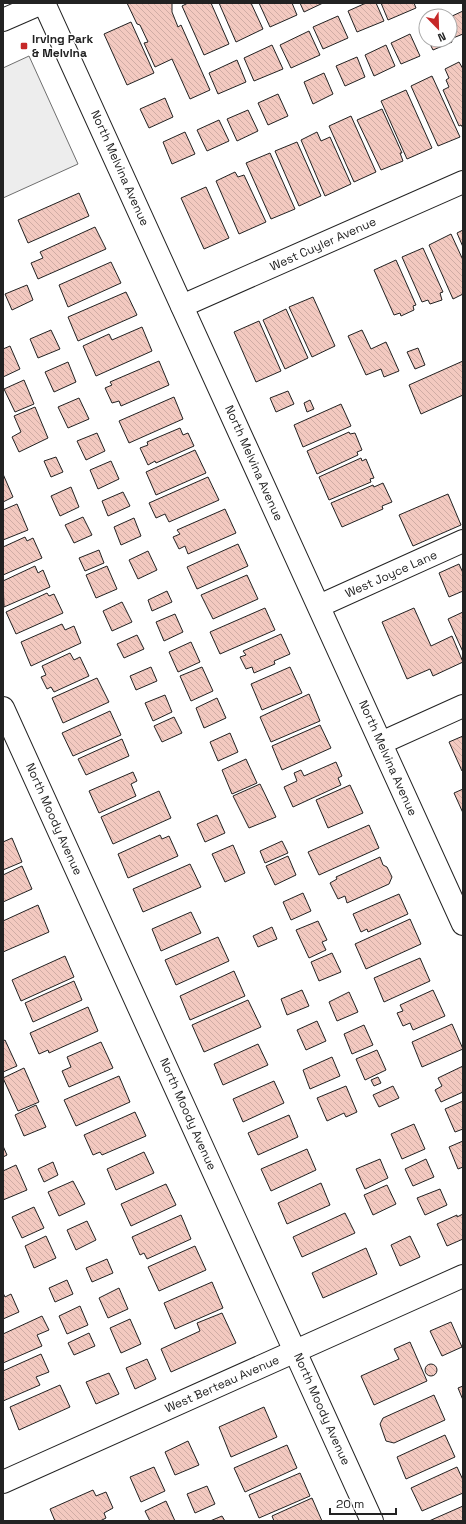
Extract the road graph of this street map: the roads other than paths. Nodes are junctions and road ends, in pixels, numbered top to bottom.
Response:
1 (43, 3) edge
2 (3, 20) edge
3 (463, 182) edge
4 (182, 306) junction
5 (463, 541) edge
6 (319, 606) junction
7 (463, 706) edge
8 (3, 708) edge
9 (381, 743) junction
10 (463, 924) edge
11 (463, 1276) edge
12 (296, 1351) junction
13 (3, 1482) edge
14 (372, 1521) edge

1 - 2 street
1 - 4 street, North Melvina Avenue
3 - 4 street, West Cuyler Avenue
4 - 6 street, North Melvina Avenue
5 - 6 street, West Joyce Lane
6 - 9 street, North Melvina Avenue
7 - 9 street
8 - 12 street, North Moody Avenue
9 - 10 street, North Melvina Avenue
11 - 12 street, West Berteau Avenue
12 - 13 street, West Berteau Avenue
12 - 14 street, North Moody Avenue

